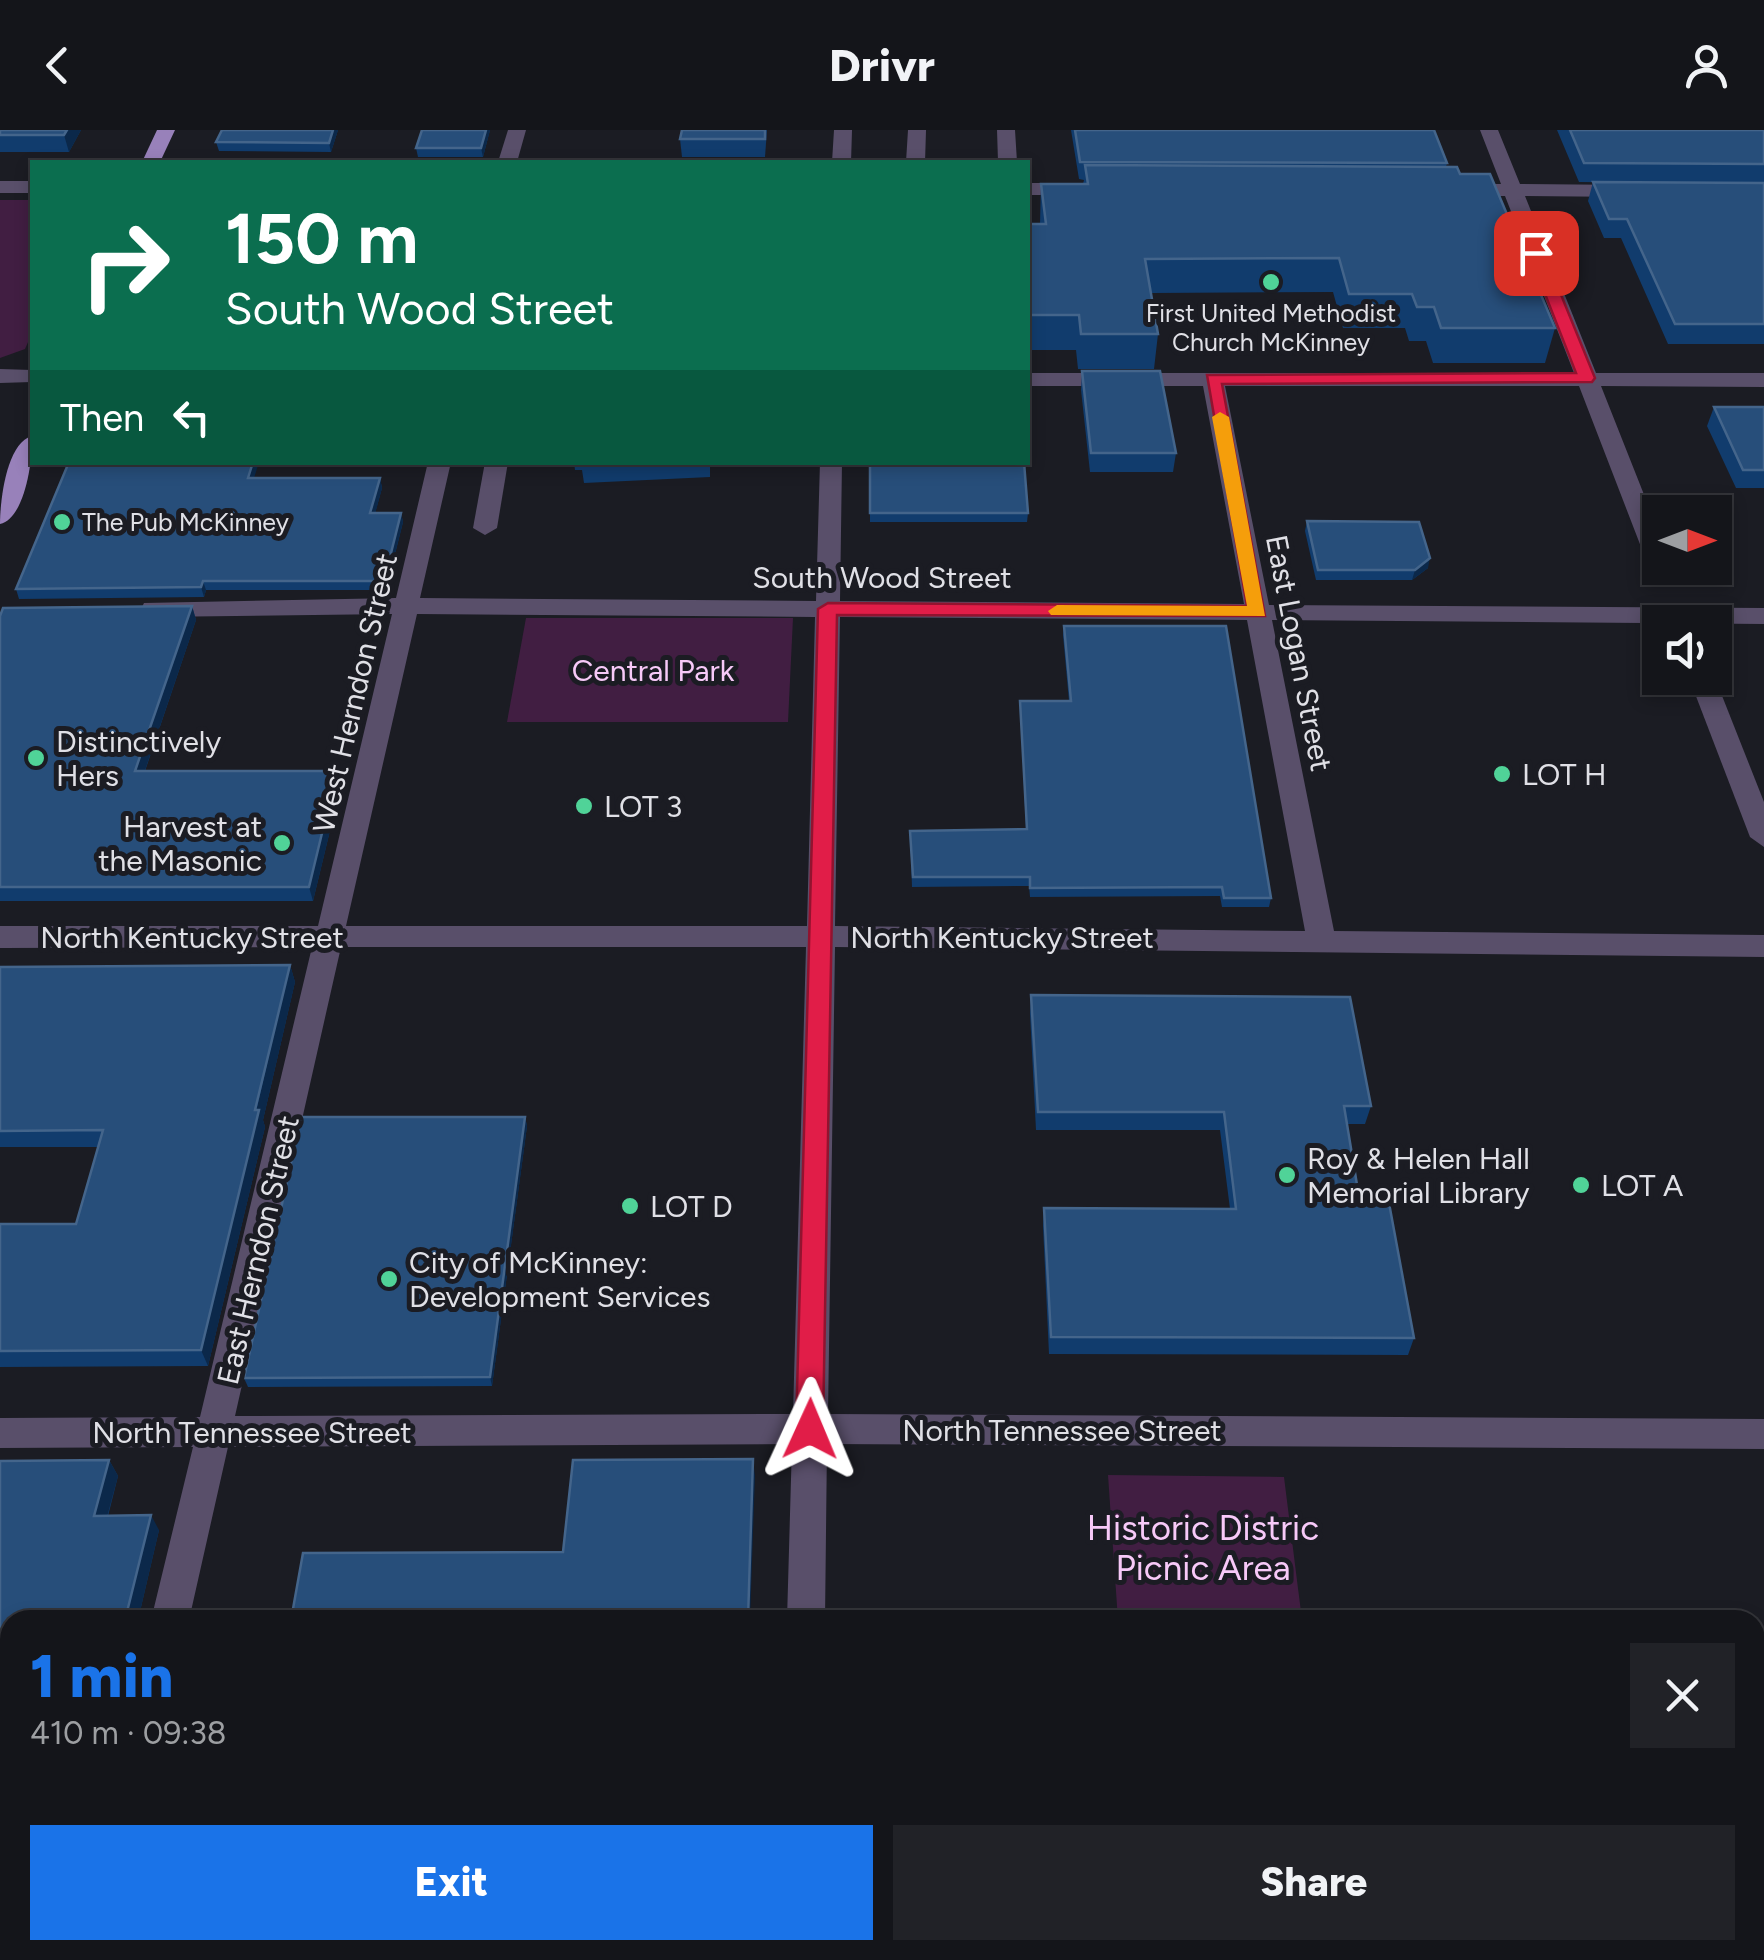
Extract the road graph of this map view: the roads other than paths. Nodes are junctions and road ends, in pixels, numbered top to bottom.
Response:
1 (166, 130) edge
2 (516, 130) edge
3 (843, 130) edge
4 (916, 130) edge
5 (1006, 130) edge
6 (1488, 130) edge
7 (152, 160) edge
8 (508, 160) edge
9 (842, 160) edge
10 (916, 160) edge
11 (1008, 160) edge
12 (0, 187) edge
13 (30, 187) edge
14 (1030, 189) edge
15 (1103, 189) edge
16 (1433, 190) edge
17 (1511, 190) junction
18 (1647, 191) edge
19 (0, 376) edge
20 (30, 376) edge
21 (1586, 378) junction
22 (1030, 379) edge
23 (1213, 379) junction
24 (1764, 380) edge
25 (30, 448) edge
26 (439, 465) edge
27 (496, 465) edge
28 (831, 465) edge
29 (0, 517) edge
30 (1642, 520) edge
31 (486, 528) dead end
32 (408, 606) junction
33 (828, 609) junction
34 (120, 610) edge
35 (1258, 612) junction
36 (1764, 616) edge
37 (1732, 617) edge
38 (1642, 618) edge
39 (1709, 695) edge
40 (1764, 836) edge
41 (820, 936) junction
42 (0, 937) edge
43 (332, 938) junction
44 (1321, 940) junction
45 (1764, 946) edge
46 (810, 1429) junction
47 (214, 1432) junction
48 (0, 1433) edge
49 (1764, 1434) edge
50 (172, 1610) edge
51 (806, 1610) edge

1 - 7 main road
2 - 8 street
3 - 9 street
4 - 10 street
5 - 11 street
6 - 17 street
12 - 13 street
14 - 15 street
16 - 17 street
17 - 18 street
17 - 21 street
19 - 20 street
21 - 23 street
21 - 24 street
21 - 30 street
22 - 23 street
23 - 35 street, East Logan Street
25 - 29 main road
26 - 32 street, West Herndon Street
27 - 31 street
28 - 33 street
32 - 33 street, South Wood Street
32 - 34 street, South Wood Street
32 - 43 street, West Herndon Street
33 - 35 street, South Wood Street
33 - 41 street
35 - 38 street, South Wood Street
35 - 44 street, East Logan Street
36 - 37 street, South Wood Street
39 - 40 street
41 - 43 street, North Kentucky Street
41 - 44 street, North Kentucky Street
41 - 46 street
42 - 43 street, North Kentucky Street
43 - 47 street, East Herndon Street
44 - 45 street, North Kentucky Street
46 - 47 street, North Tennessee Street
46 - 49 street, North Tennessee Street
46 - 51 street
47 - 48 street, North Tennessee Street
47 - 50 street, East Herndon Street

